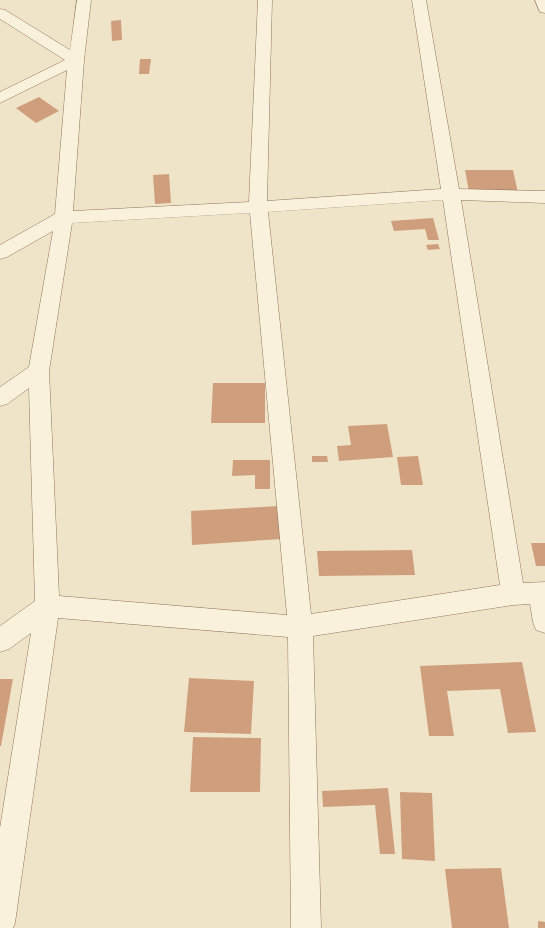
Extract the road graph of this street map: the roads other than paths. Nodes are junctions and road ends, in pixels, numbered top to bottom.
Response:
1 (84, 0) edge
2 (265, 0) edge
3 (418, 0) edge
4 (542, 0) edge
5 (545, 9) edge
6 (0, 13) edge
7 (76, 60) junction
8 (0, 98) edge
9 (451, 194) junction
10 (545, 197) edge
11 (258, 206) junction
12 (64, 217) junction
13 (0, 253) edge
14 (39, 371) junction
15 (0, 398) edge
16 (513, 594) junction
17 (543, 594) edge
18 (47, 606) junction
19 (545, 622) edge
20 (300, 627) junction
21 (0, 641) edge
22 (0, 923) edge
23 (306, 928) edge

1 - 7 street
2 - 11 street
3 - 9 street
4 - 5 street
6 - 7 street
7 - 8 street
7 - 12 street
9 - 10 street
9 - 11 street
9 - 16 street
11 - 12 street
11 - 20 street
12 - 13 street
12 - 14 street
14 - 15 street
14 - 18 street
16 - 17 street
16 - 20 street
17 - 19 street
18 - 20 street
18 - 21 street
18 - 22 street
20 - 23 street

